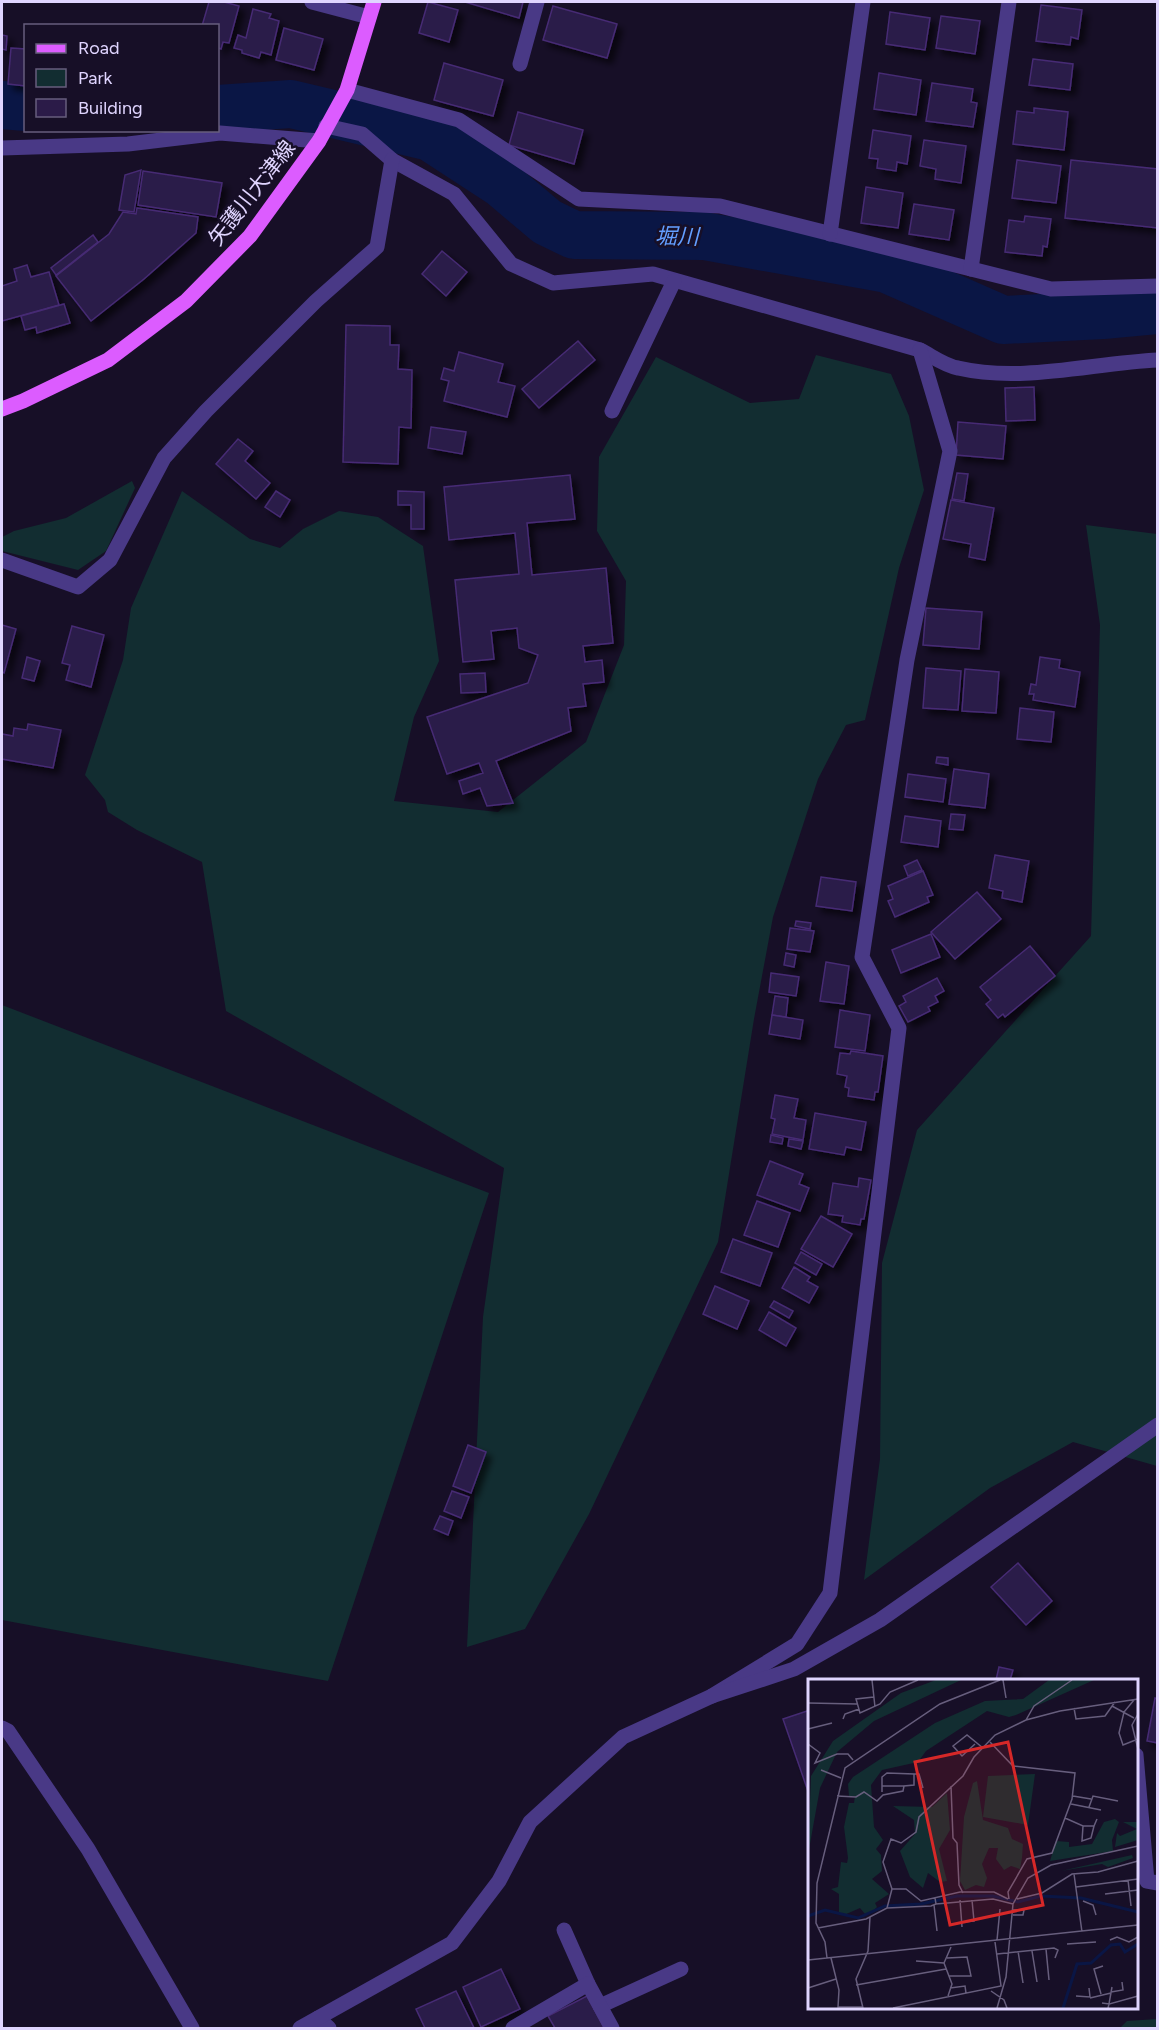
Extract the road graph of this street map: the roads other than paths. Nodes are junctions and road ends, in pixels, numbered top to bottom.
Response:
1 (312, 2) edge
2 (374, 2) edge
3 (537, 2) edge
4 (864, 2) edge
5 (1009, 2) edge
6 (369, 17) junction
7 (520, 64) dead end
8 (347, 90) junction
9 (326, 126) junction
10 (319, 141) junction
11 (2, 148) edge
12 (392, 160) junction
13 (830, 234) junction
14 (971, 269) junction
15 (675, 281) junction
16 (1158, 286) edge
17 (920, 350) junction
18 (1158, 360) edge
19 (2, 409) edge
20 (612, 411) dead end
21 (2, 560) edge
22 (1158, 1425) edge
23 (712, 1696) junction
24 (2, 1728) edge
25 (1138, 1768) edge
26 (1158, 1882) edge
27 (564, 1930) dead end
28 (681, 1969) dead end
29 (588, 1984) junction
30 (600, 2006) junction
31 (323, 2023) edge
32 (192, 2028) edge
33 (300, 2028) edge
34 (513, 2028) edge
35 (612, 2028) edge

1 - 6 street
2 - 6 main road, 矢護川大津線
3 - 7 street
4 - 13 street
5 - 14 street
6 - 8 main road, 矢護川大津線
8 - 9 main road, 矢護川大津線
8 - 13 street
9 - 10 main road, 矢護川大津線
9 - 12 street
10 - 11 street
10 - 19 main road, 矢護川大津線
12 - 15 street
12 - 21 street
13 - 14 street
14 - 16 street
15 - 17 street
15 - 20 street
17 - 18 street
17 - 23 street
22 - 23 street
23 - 31 street
24 - 32 street
25 - 26 street
27 - 29 street
28 - 30 street
29 - 30 street
29 - 34 street
30 - 35 street
31 - 33 street

